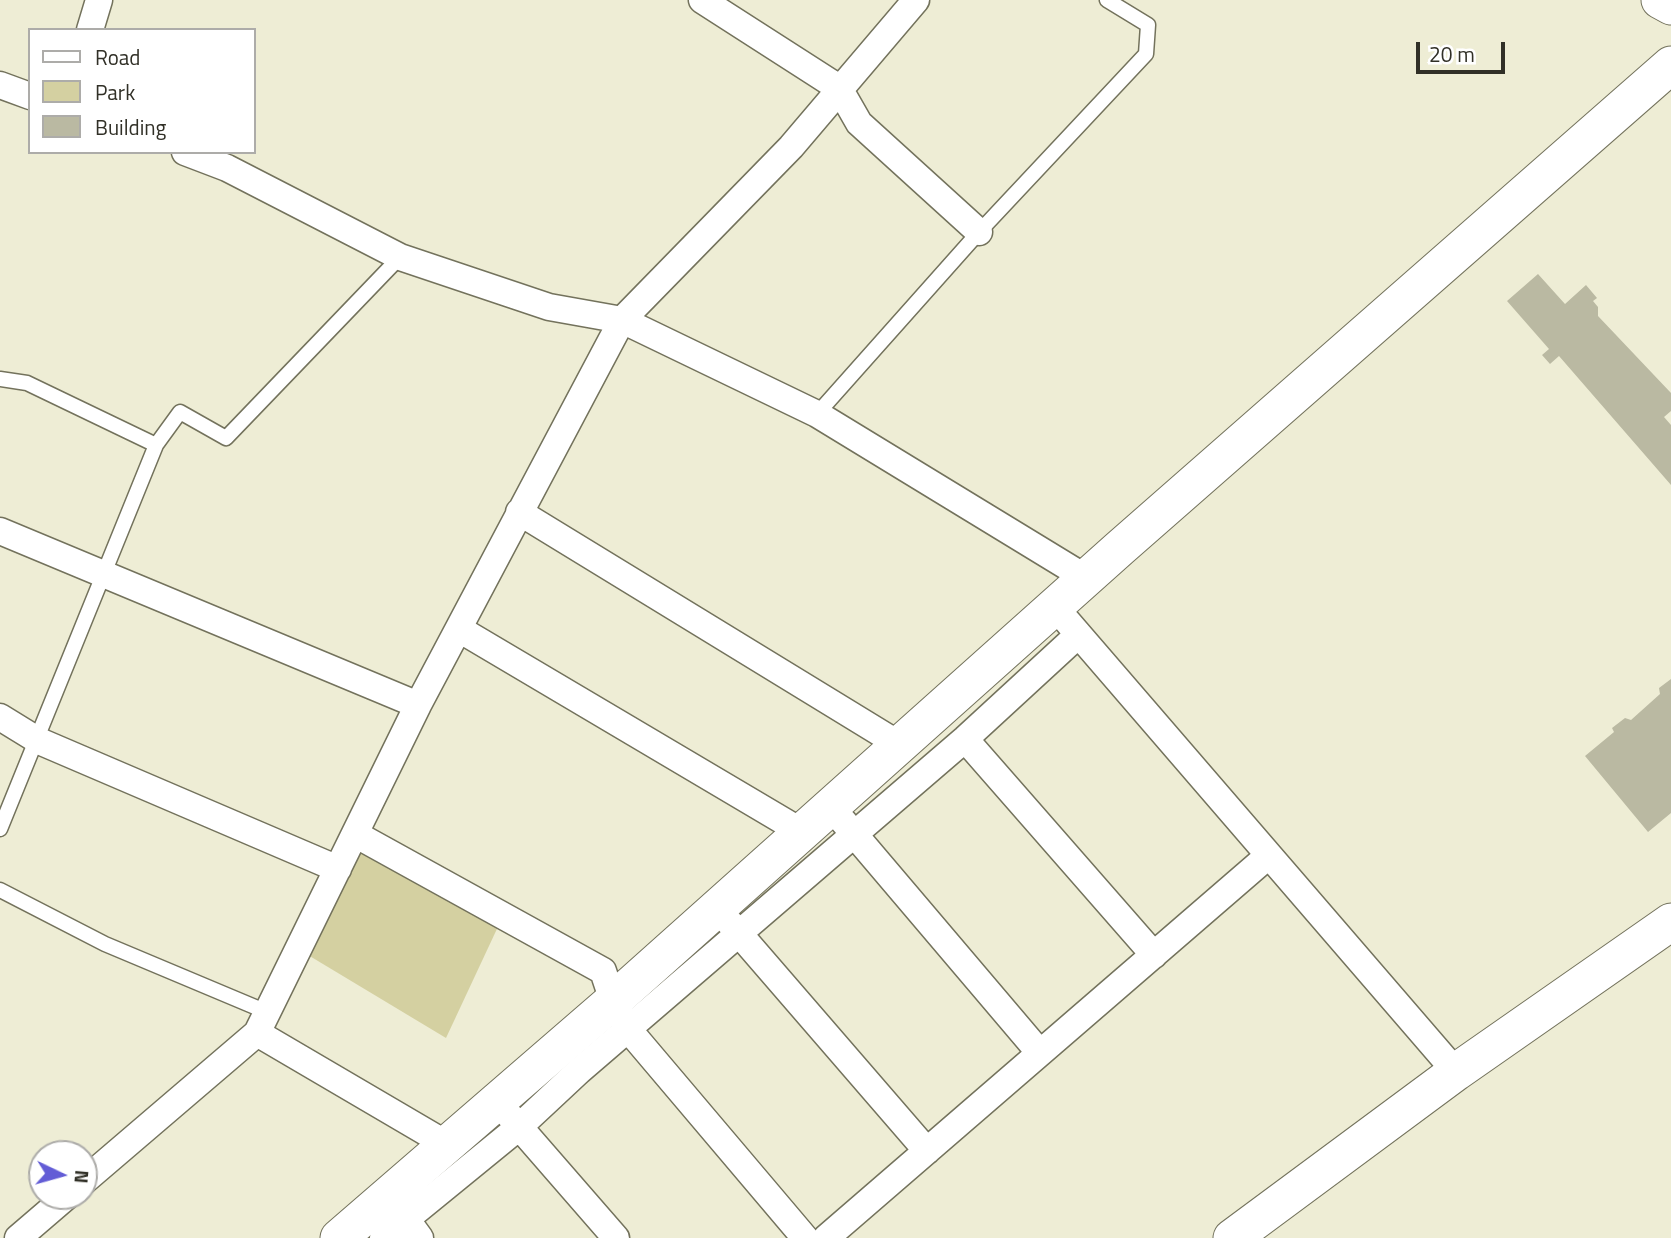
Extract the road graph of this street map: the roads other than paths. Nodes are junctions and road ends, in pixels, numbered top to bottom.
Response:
1 (99, 0) edge
2 (702, 0) edge
3 (916, 0) edge
4 (1107, 0) edge
5 (1660, 0) edge
6 (1671, 6) edge
7 (91, 28) edge
8 (1671, 65) edge
9 (0, 85) edge
10 (839, 88) junction
11 (28, 95) edge
12 (190, 154) edge
13 (979, 232) junction
14 (400, 257) junction
15 (622, 320) junction
16 (0, 379) edge
17 (817, 414) junction
18 (156, 445) junction
19 (519, 512) junction
20 (0, 531) edge
21 (102, 575) junction
22 (1086, 578) junction
23 (1054, 607) junction
24 (458, 628) junction
25 (1078, 635) junction
26 (418, 705) junction
27 (0, 718) edge
28 (965, 739) junction
29 (38, 741) junction
30 (900, 745) junction
31 (831, 806) junction
32 (0, 829) edge
33 (802, 832) junction
34 (355, 834) junction
35 (854, 834) junction
36 (1268, 856) junction
37 (338, 869) junction
38 (0, 890) edge
39 (729, 921) junction
40 (1671, 922) edge
41 (1154, 955) junction
42 (620, 1015) junction
43 (262, 1022) junction
44 (1040, 1053) junction
45 (1456, 1072) junction
46 (508, 1114) junction
47 (448, 1145) junction
48 (927, 1151) junction
49 (98, 1168) edge
50 (51, 1210) edge
51 (405, 1218) edge
52 (18, 1238) edge
53 (339, 1238) edge
54 (383, 1238) edge
55 (616, 1238) edge
56 (805, 1238) edge
57 (826, 1238) edge
58 (1233, 1238) edge

1 - 7 street
2 - 10 street
3 - 10 street
4 - 13 lane
5 - 6 street
8 - 22 street
9 - 11 street
10 - 13 street
10 - 15 street
12 - 14 street
13 - 17 lane
14 - 15 street
14 - 18 lane
15 - 17 street
15 - 19 street
16 - 18 lane
17 - 22 street
18 - 21 lane
19 - 24 street
19 - 30 street
20 - 21 street
21 - 26 street
21 - 29 lane
22 - 23 street
23 - 25 street
23 - 30 street
24 - 26 street
24 - 33 street
25 - 28 street
25 - 36 street
26 - 34 street
27 - 29 street
28 - 35 street
28 - 41 street
29 - 32 lane
29 - 37 street
30 - 31 street
31 - 33 street
31 - 35 street
33 - 39 street
34 - 37 street
34 - 42 street
35 - 39 street
35 - 44 street
36 - 41 street
36 - 45 street
37 - 43 street
38 - 43 lane
39 - 42 street
39 - 48 street
40 - 45 street
41 - 44 street
42 - 46 street
42 - 56 street
43 - 47 street
43 - 49 street
44 - 48 street
45 - 58 street
46 - 47 street
46 - 51 street
46 - 55 street
47 - 51 street
48 - 57 street
50 - 52 street
51 - 53 street
51 - 54 street

